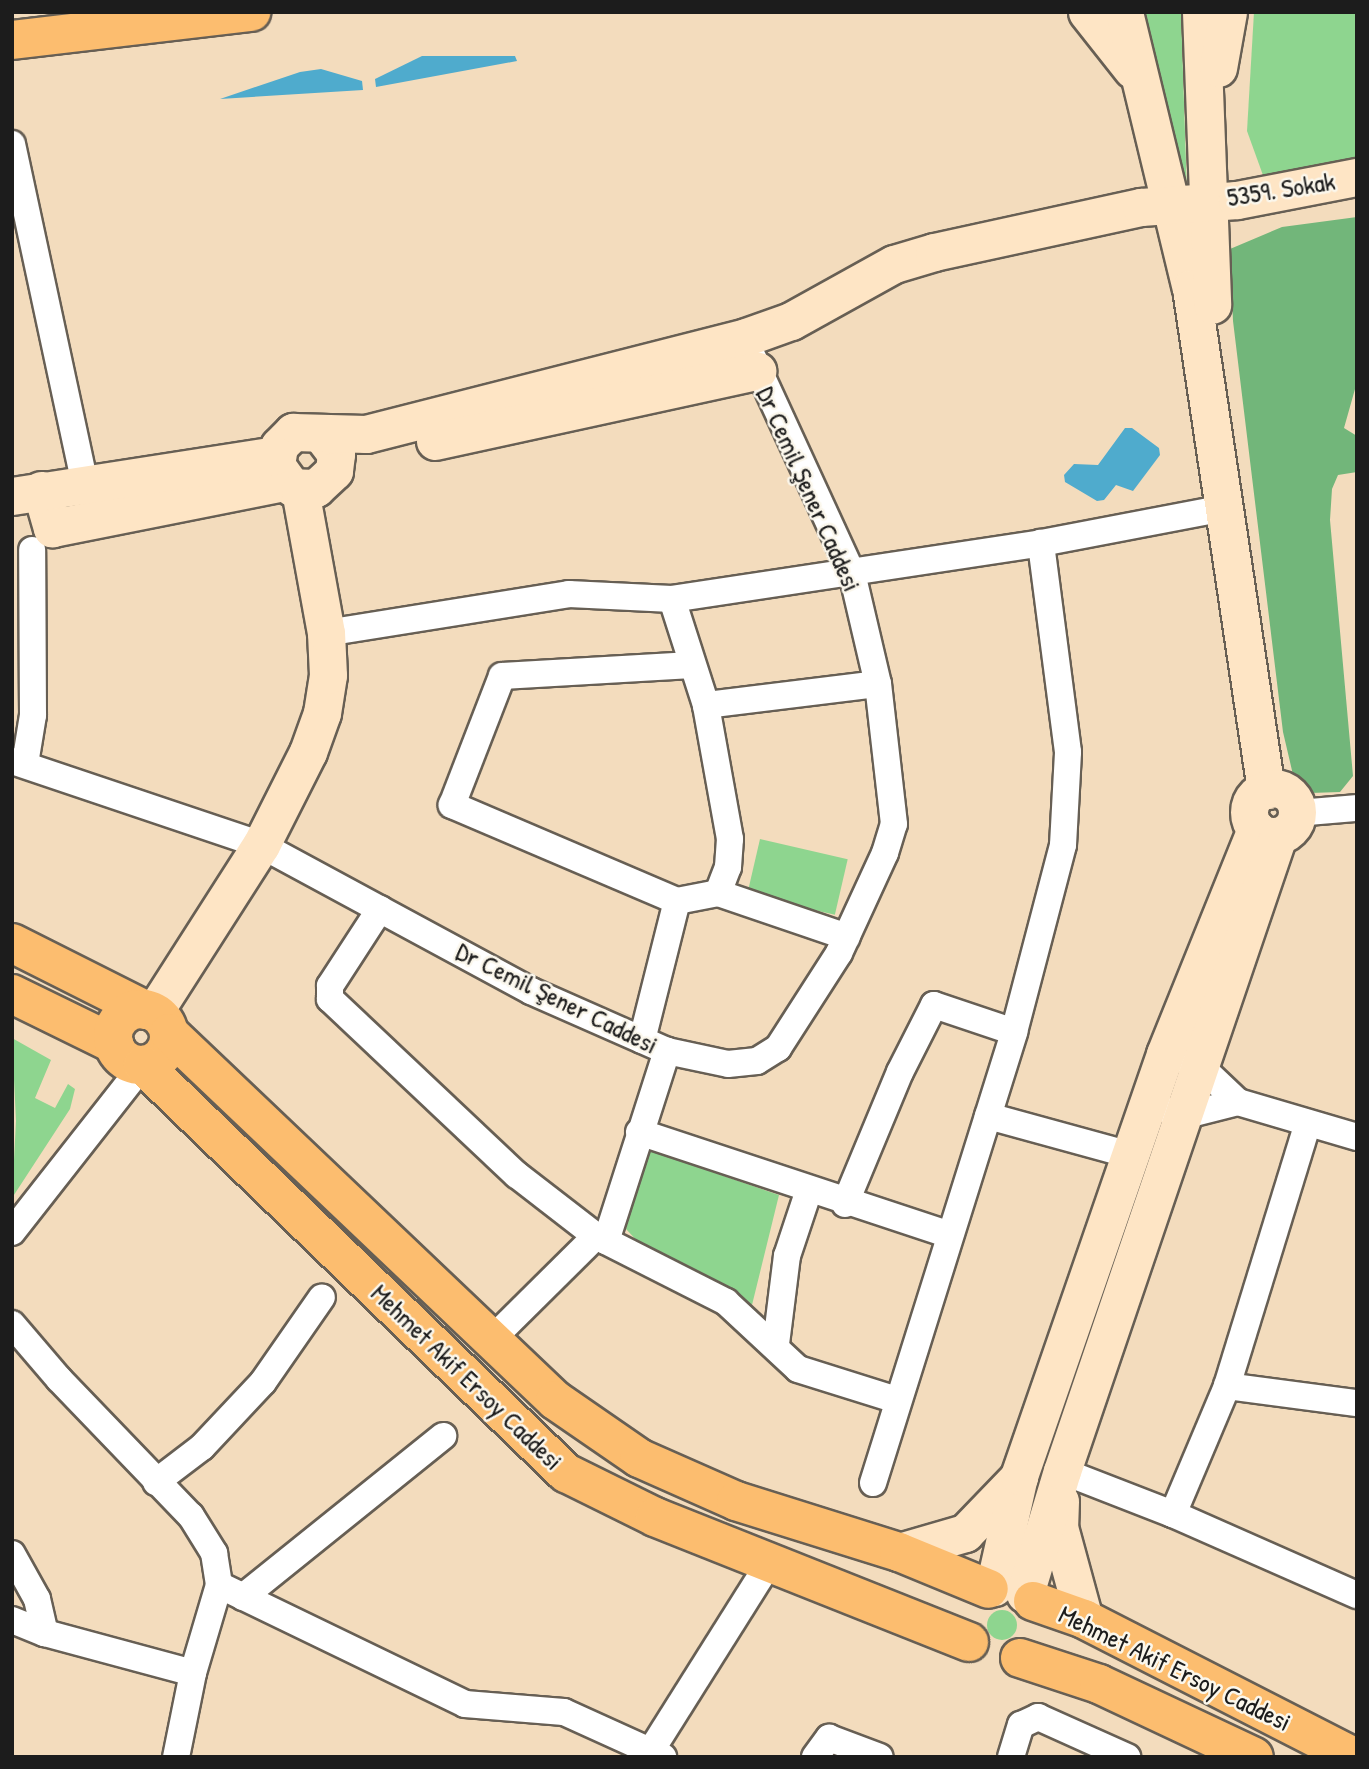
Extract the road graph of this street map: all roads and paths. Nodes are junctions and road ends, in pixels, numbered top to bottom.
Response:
1 (251, 12) edge
2 (1087, 12) edge
3 (1124, 12) edge
4 (1201, 12) edge
5 (1228, 12) edge
6 (12, 42) edge
7 (1141, 81) junction
8 (1206, 134) junction
9 (12, 144) edge
10 (1357, 177) edge
11 (1357, 195) edge
12 (1169, 204) junction
13 (1196, 225) junction
14 (752, 354) junction
15 (321, 433) junction
16 (305, 484) junction
17 (85, 485) junction
18 (27, 493) edge
19 (1224, 508) junction
20 (1041, 543) junction
21 (32, 550) dead end
22 (852, 573) junction
23 (672, 599) junction
24 (326, 633) junction
25 (692, 665) junction
26 (878, 684) junction
27 (706, 705) junction
28 (19, 762) edge
29 (1357, 808) edge
30 (1276, 812) junction
31 (261, 845) junction
32 (718, 893) junction
33 (677, 901) junction
34 (380, 909) junction
35 (847, 937) junction
36 (12, 943) edge
37 (12, 995) edge
38 (156, 1018) junction
39 (1014, 1032) junction
40 (642, 1040) junction
41 (667, 1051) junction
42 (125, 1054) junction
43 (1165, 1055) junction
44 (1200, 1066) junction
45 (1238, 1102) junction
46 (1148, 1104) junction
47 (988, 1116) junction
48 (1183, 1116) junction
49 (1308, 1123) junction
50 (639, 1132) junction
51 (1357, 1137) edge
52 (1131, 1155) junction
53 (809, 1189) junction
54 (845, 1204) junction
55 (12, 1232) edge
56 (948, 1234) junction
57 (601, 1239) junction
58 (322, 1297) dead end
59 (12, 1324) edge
60 (494, 1337) junction
61 (776, 1344) junction
62 (1227, 1386) junction
63 (897, 1401) junction
64 (1357, 1403) edge
65 (443, 1436) dead end
66 (1062, 1471) junction
67 (1019, 1476) junction
68 (156, 1482) junction
69 (873, 1483) dead end
70 (1173, 1514) junction
71 (899, 1552) junction
72 (12, 1554) edge
73 (771, 1560) junction
74 (219, 1585) junction
75 (1010, 1593) junction
76 (1357, 1595) edge
77 (243, 1597) junction
78 (1084, 1619) junction
79 (12, 1620) edge
80 (45, 1633) junction
81 (970, 1642) junction
82 (1020, 1658) junction
83 (193, 1673) junction
84 (654, 1754) edge
85 (176, 1757) edge
86 (815, 1757) edge
87 (880, 1757) edge
88 (1011, 1757) edge
89 (1127, 1757) edge
90 (1254, 1757) edge
91 (1354, 1757) edge

1 - 6 main road
2 - 7 street
3 - 7 street
4 - 8 street
5 - 8 street
7 - 12 street
8 - 13 street
9 - 17 street
10 - 13 street, 5359. Sokak
11 - 13 street
12 - 13 street
12 - 14 street
13 - 19 street
13 - 30 street
14 - 15 street
14 - 16 street
14 - 22 street, Dr Cemil Şener Caddesi
15 - 16 street
15 - 16 street
16 - 17 street
16 - 18 street
16 - 24 street
17 - 18 street
19 - 20 street
19 - 30 street
20 - 22 street
20 - 39 street
21 - 28 street
22 - 23 street
22 - 26 street, Dr Cemil Şener Caddesi
23 - 24 street
23 - 25 street
24 - 31 street
25 - 27 street
25 - 33 street
26 - 27 street
26 - 35 street, Dr Cemil Şener Caddesi
27 - 32 street
28 - 31 street, Dr Cemil Şener Caddesi
29 - 30 street
30 - 43 street
30 - 44 street
31 - 34 street, Dr Cemil Şener Caddesi
31 - 38 street
32 - 33 street
32 - 35 street
33 - 40 street
34 - 40 street, Dr Cemil Şener Caddesi
34 - 57 street
35 - 41 street, Dr Cemil Şener Caddesi
36 - 38 main road, Mehmet Akif Ersoy Caddesi
37 - 42 main road, Mehmet Akif Ersoy Caddesi
38 - 42 main road
38 - 42 main road
38 - 60 main road, Mehmet Akif Ersoy Caddesi
39 - 47 street
39 - 54 street
40 - 41 street, Dr Cemil Şener Caddesi
41 - 50 street
42 - 55 street
42 - 73 main road, Mehmet Akif Ersoy Caddesi
43 - 44 street
43 - 46 street
44 - 45 street
44 - 48 street
45 - 48 street
45 - 49 street
46 - 48 street
46 - 52 street
47 - 52 street
47 - 56 street
48 - 66 street
49 - 51 street
49 - 62 street
50 - 53 street
50 - 57 street
52 - 67 street
53 - 54 street
53 - 61 street
54 - 56 street
56 - 63 street
57 - 60 street
57 - 61 street
58 - 68 street
59 - 68 street
60 - 71 main road, Mehmet Akif Ersoy Caddesi
61 - 63 street
62 - 64 street
62 - 70 street
63 - 69 street
65 - 77 street
66 - 70 street
66 - 75 street
66 - 78 street
67 - 71 street
67 - 75 street
68 - 74 street
70 - 76 street
71 - 75 main road, Mehmet Akif Ersoy Caddesi
72 - 80 street
73 - 81 main road, Mehmet Akif Ersoy Caddesi
73 - 84 street
74 - 77 street
74 - 83 street
75 - 78 main road, Mehmet Akif Ersoy Caddesi
75 - 81 main road
75 - 82 main road
77 - 84 street
78 - 91 main road, Mehmet Akif Ersoy Caddesi
79 - 80 street
80 - 83 street
81 - 82 main road
82 - 90 main road, Mehmet Akif Ersoy Caddesi
83 - 85 street
86 - 87 street
88 - 89 street

